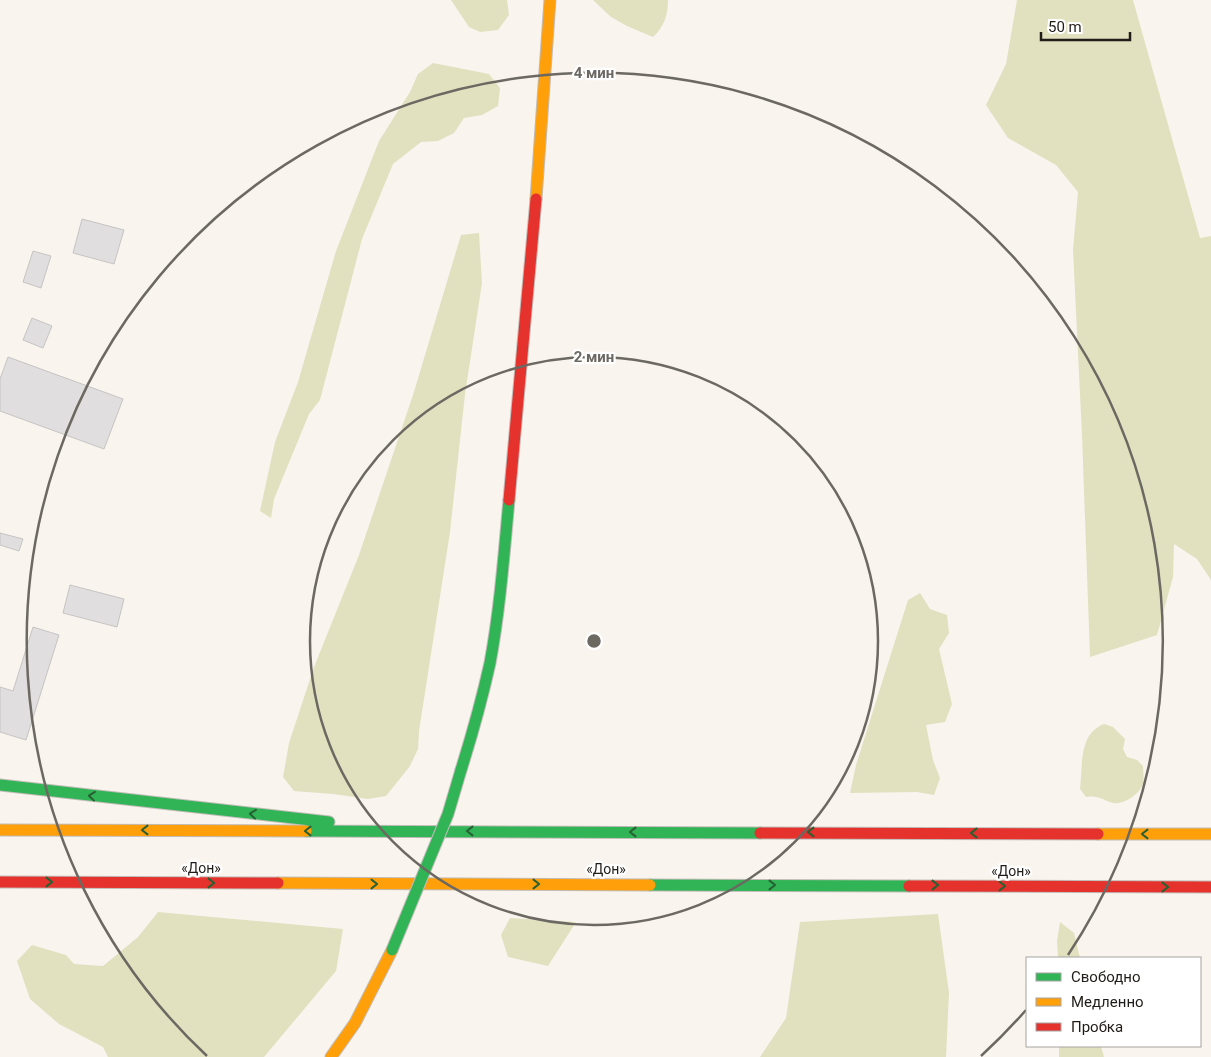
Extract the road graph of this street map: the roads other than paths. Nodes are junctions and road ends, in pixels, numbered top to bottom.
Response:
1 (550, 0) edge
2 (0, 785) edge
3 (0, 830) edge
4 (406, 831) junction
5 (1211, 834) edge
6 (0, 882) edge
7 (1211, 887) edge
8 (331, 1057) edge

1 - 8 main road, bridge
4 -> 2 main road
4 -> 3 main road
5 -> 4 main road
6 -> 7 main road, «Дон»

